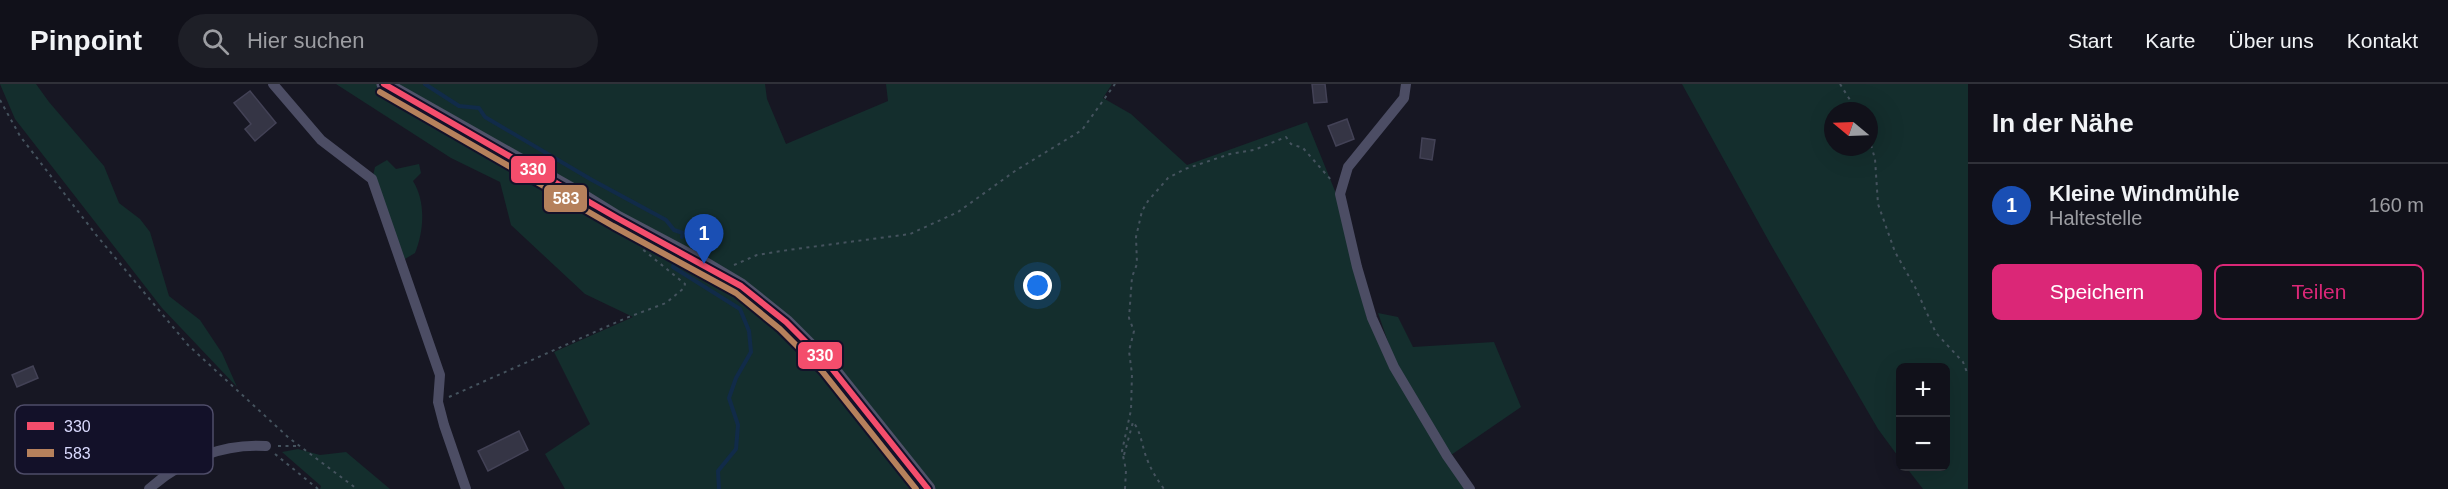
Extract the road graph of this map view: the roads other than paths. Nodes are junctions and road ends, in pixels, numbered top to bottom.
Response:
1 (273, 84) edge
2 (384, 84) edge
3 (1406, 84) edge
4 (266, 446) road end
5 (213, 453) edge
6 (167, 474) edge
7 (149, 489) edge
8 (466, 489) edge
9 (928, 489) edge
10 (1470, 489) edge

1 - 8 street
2 - 9 main road
3 - 10 street
4 - 5 street
6 - 7 street

